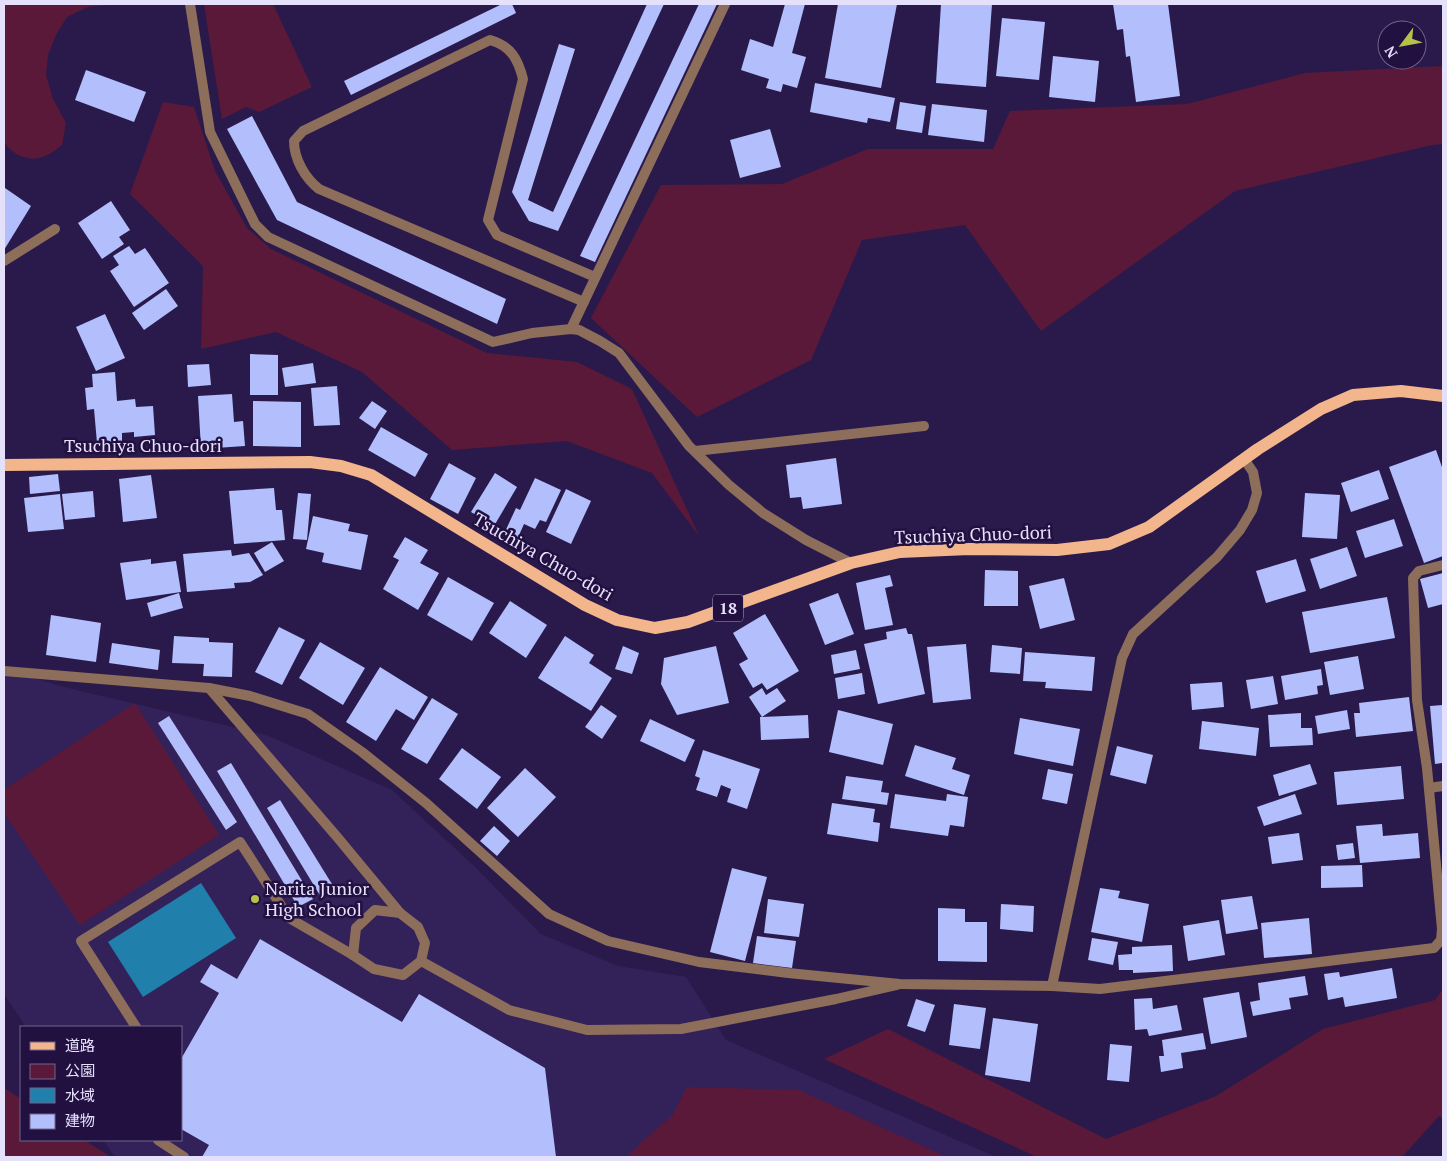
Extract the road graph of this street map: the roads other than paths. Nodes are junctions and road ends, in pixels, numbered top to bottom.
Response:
1 (190, 4) edge
2 (724, 4) edge
3 (55, 229) dead end
4 (4, 261) edge
5 (595, 276) junction
6 (584, 302) junction
7 (571, 329) junction
8 (1443, 396) edge
9 (924, 426) dead end
10 (695, 451) junction
11 (1244, 459) junction
12 (4, 465) edge
13 (851, 563) junction
14 (1443, 564) edge
15 (4, 671) edge
16 (209, 688) junction
17 (1443, 786) edge
18 (1429, 788) junction
19 (400, 913) junction
20 (1442, 939) edge
21 (354, 955) junction
22 (421, 961) junction
23 (900, 984) junction
24 (1052, 986) junction
25 (135, 1026) edge
26 (160, 1141) edge
27 (184, 1157) edge

1 - 7 street
2 - 5 street
3 - 4 street
5 - 6 street
5 - 6 street
6 - 7 street
7 - 10 street
8 - 11 main road, Tsuchiya Chuo-dori / 18
9 - 10 street
10 - 13 street
11 - 13 main road, Tsuchiya Chuo-dori / 18
11 - 24 street
12 - 13 main road, Tsuchiya Chuo-dori / 18
14 - 18 street
15 - 16 street
16 - 19 street
16 - 23 street
17 - 18 street
18 - 20 street
19 - 21 street
19 - 22 street
20 - 24 street
21 - 22 street
21 - 25 street
22 - 23 street
23 - 24 street
26 - 27 street

